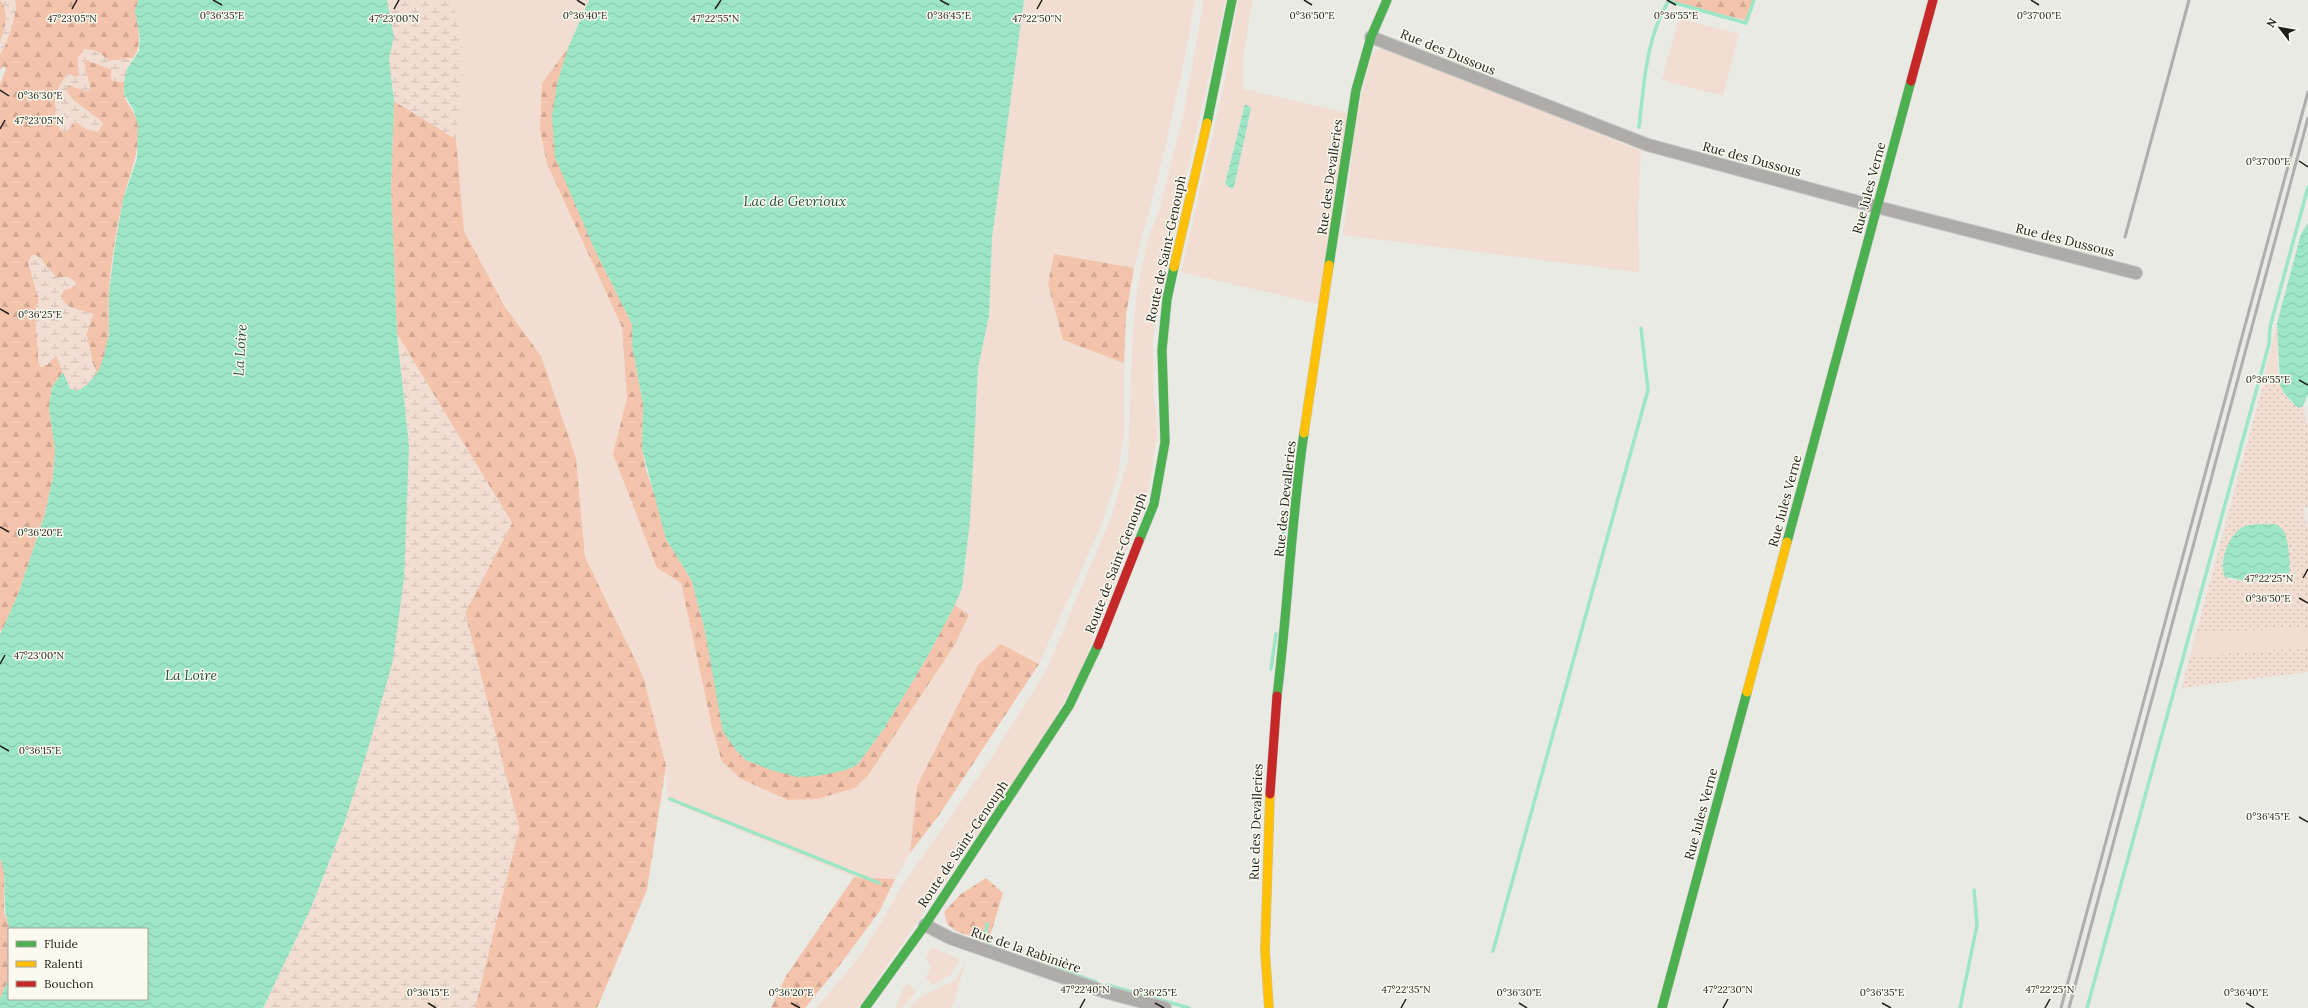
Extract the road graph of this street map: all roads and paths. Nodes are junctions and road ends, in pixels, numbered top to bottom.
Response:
1 (1232, 0) edge
2 (1387, 0) edge
3 (1933, 0) edge
4 (1371, 37) junction
5 (1877, 207) junction
6 (2136, 273) dead end
7 (925, 925) junction
8 (865, 1008) edge
9 (1165, 1008) edge
10 (1269, 1008) edge
11 (1662, 1008) edge

1 - 7 street, Route de Saint-Genouph
2 - 4 street, Rue des Devalleries
3 - 5 street, Rue Jules Verne
4 - 5 street, Rue des Dussous
4 - 10 street, Rue des Devalleries
5 - 6 street, Rue des Dussous
5 - 11 street, Rue Jules Verne
7 - 8 street, Route de Saint-Genouph
7 - 9 street, Rue de la Rabinière

